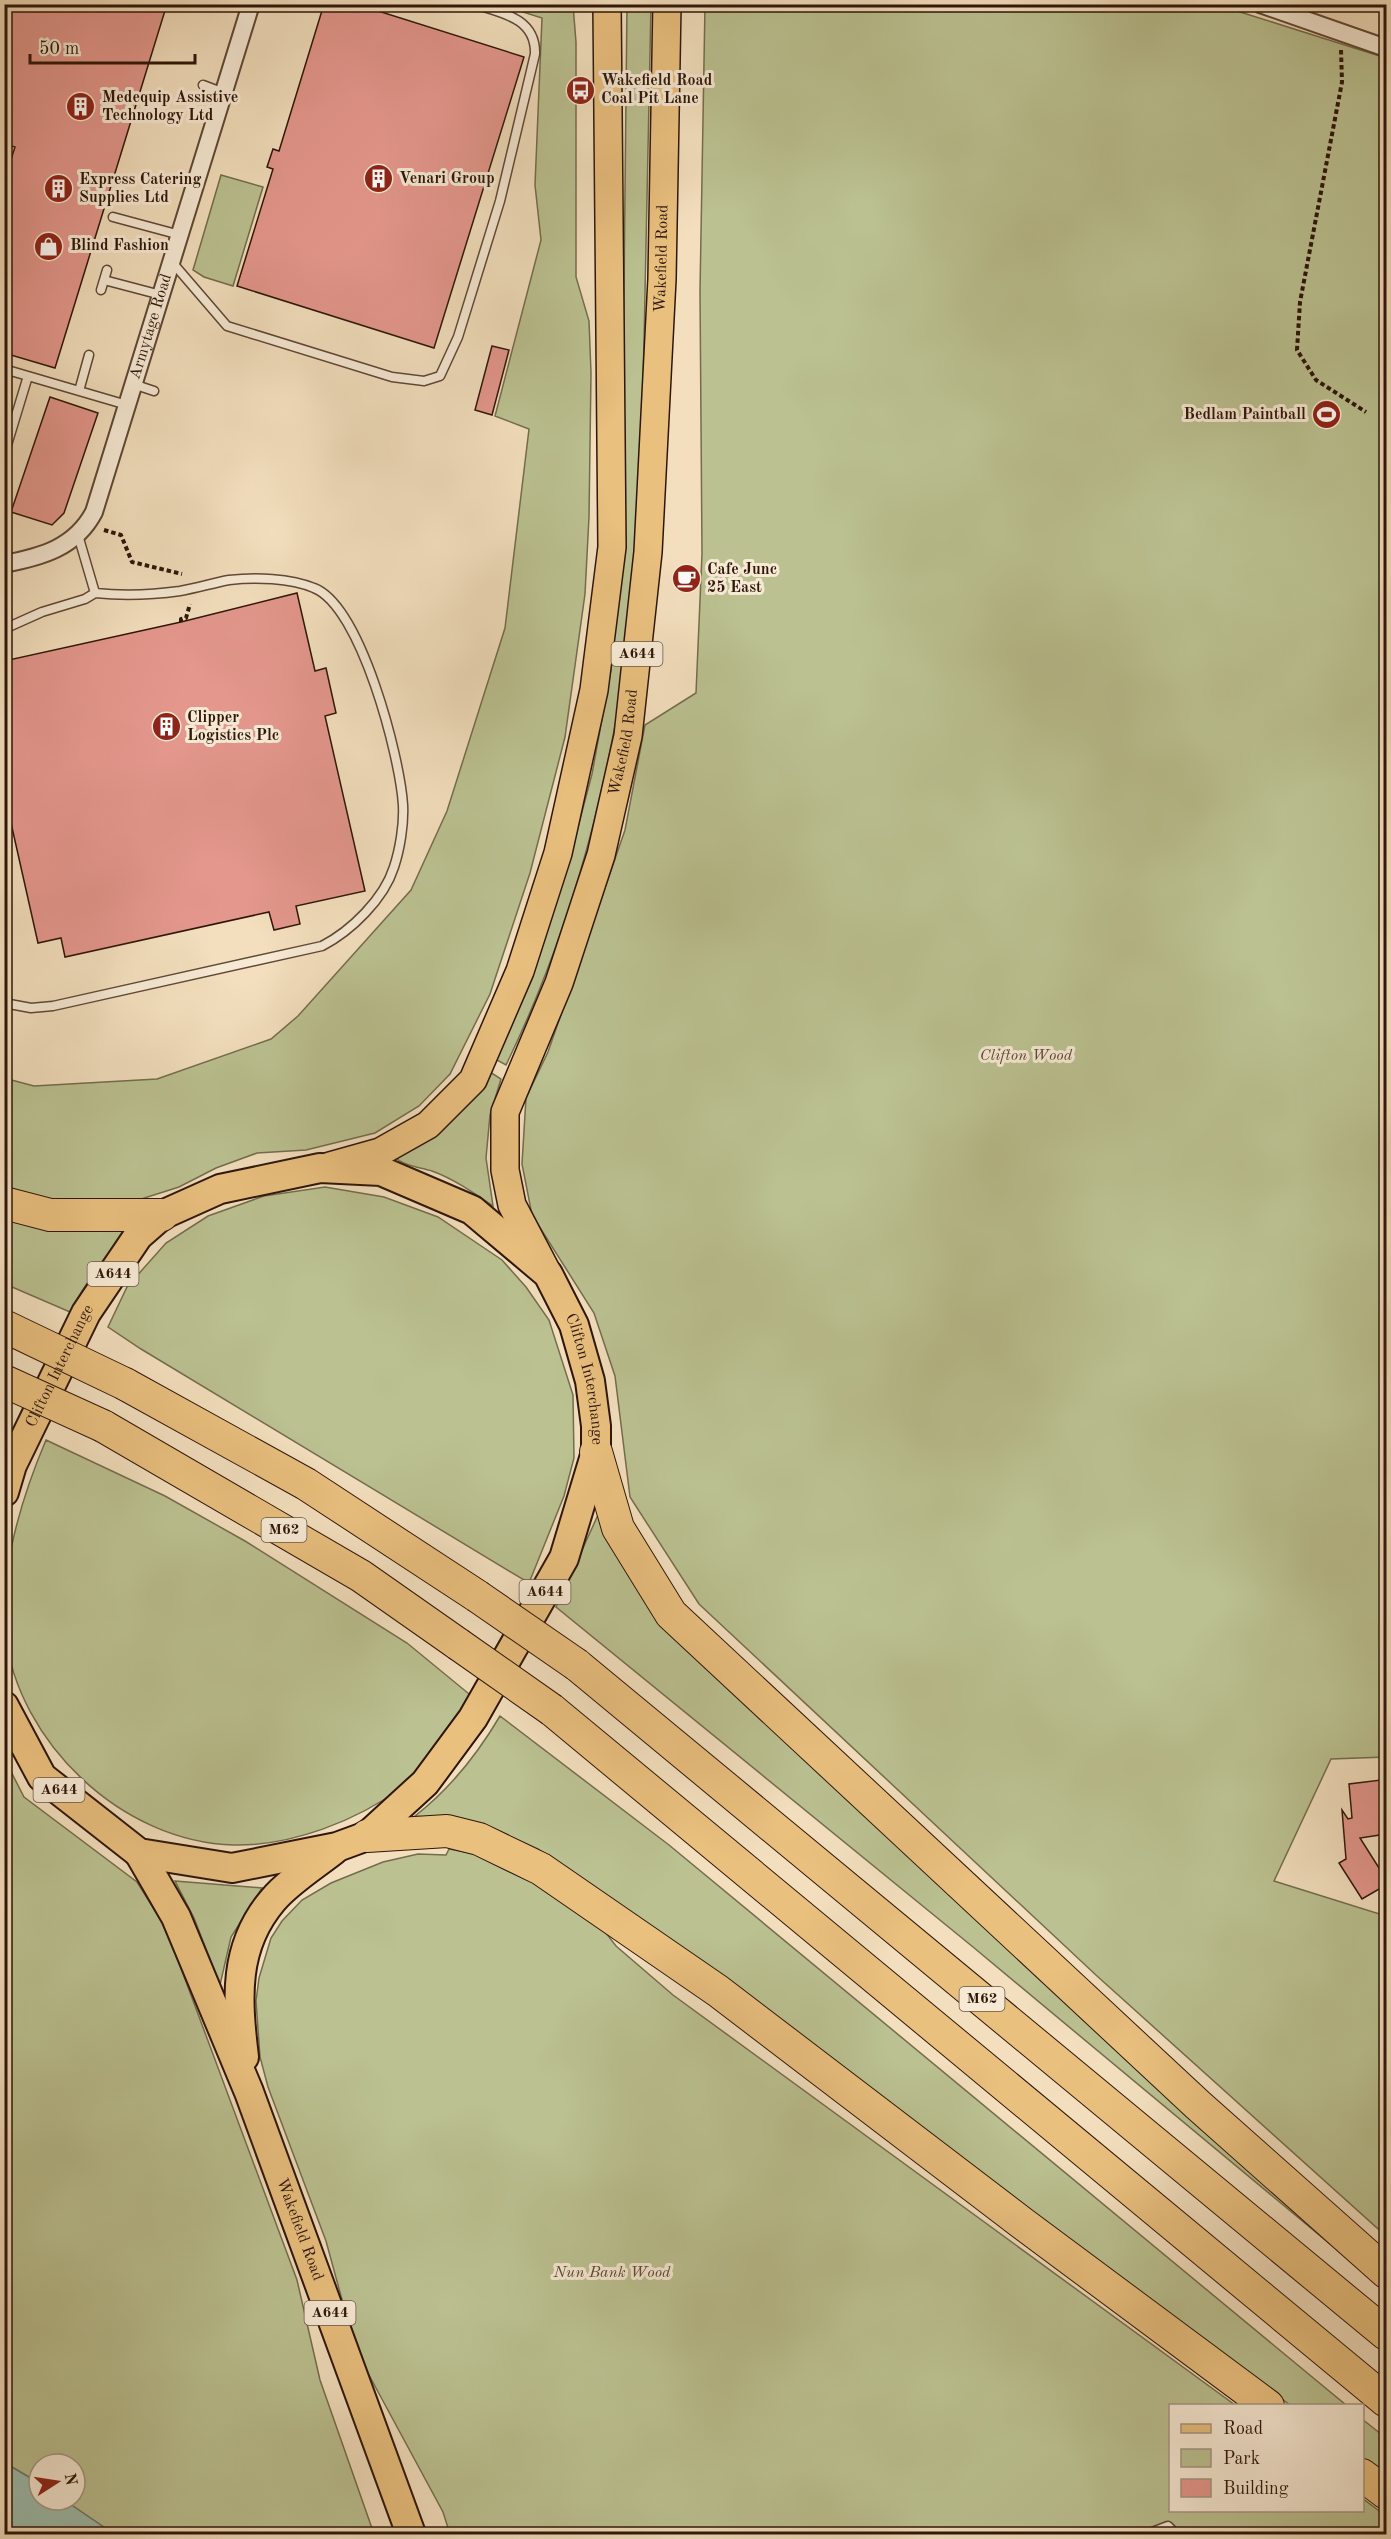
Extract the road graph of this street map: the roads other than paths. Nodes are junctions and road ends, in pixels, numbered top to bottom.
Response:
1 (251, 4) edge
2 (474, 4) edge
3 (594, 4) edge
4 (607, 4) edge
5 (667, 4) edge
6 (1264, 5) edge
7 (1386, 48) edge
8 (203, 86) dead end
9 (224, 93) junction
10 (607, 120) junction
11 (113, 217) dead end
12 (180, 235) junction
13 (172, 261) junction
14 (106, 270) dead end
15 (104, 280) junction
16 (101, 290) dead end
17 (161, 295) junction
18 (89, 355) dead end
19 (4, 369) edge
20 (28, 376) junction
21 (133, 384) junction
22 (78, 391) junction
23 (154, 391) dead end
24 (127, 405) junction
25 (4, 455) edge
26 (78, 535) junction
27 (4, 564) edge
28 (95, 592) junction
29 (4, 629) edge
30 (4, 1003) edge
31 (320, 1168) junction
32 (4, 1203) edge
33 (162, 1215) junction
34 (548, 1274) junction
35 (4, 1326) edge
36 (4, 1381) edge
37 (596, 1452) junction
38 (4, 1492) edge
39 (4, 1706) edge
40 (367, 1836) junction
41 (337, 1847) junction
42 (139, 1853) junction
43 (249, 2092) junction
44 (1386, 2272) edge
45 (1386, 2334) edge
46 (1386, 2401) edge
47 (1265, 2404) edge
48 (1364, 2476) edge
49 (1386, 2493) edge
50 (411, 2535) edge
51 (1147, 2535) edge
52 (1176, 2535) edge

1 - 9 street, Armytage Road
2 - 13 lane
3 - 10 street
4 - 10 main road, A644
5 - 34 main road, Wakefield Road / A644
6 - 7 street
8 - 9 lane
9 - 12 street, Armytage Road
10 - 31 main road, A644
11 - 12 lane
12 - 13 street, Armytage Road
13 - 17 street, Armytage Road
14 - 15 lane
15 - 16 lane
15 - 17 lane
17 - 21 street, Armytage Road
18 - 22 lane
19 - 20 lane
20 - 22 lane
20 - 25 lane
21 - 23 lane
21 - 24 street, Armytage Road
22 - 24 lane
24 - 26 street, Armytage Road
26 - 27 street, Armytage Road
26 - 28 lane
28 - 29 lane
28 - 30 lane
31 - 33 highway, Clifton Interchange / A644
31 - 34 highway, Clifton Interchange / A644
32 - 33 highway
33 - 38 highway, Clifton Interchange / A644
34 - 37 highway, Clifton Interchange / A644
35 - 45 highway, M62, bridge
36 - 46 highway, M62, bridge
37 - 40 highway, Clifton Interchange / A644
37 - 44 highway
39 - 42 highway, Clifton Interchange / A644
40 - 41 highway, Clifton Interchange / A644
40 - 47 highway
41 - 42 highway, Clifton Interchange / A644
41 - 43 highway, Wakefield Road / A644
42 - 43 highway, Wakefield Road / A644
43 - 50 highway, Wakefield Road / A644
48 - 49 highway
51 - 52 lane

